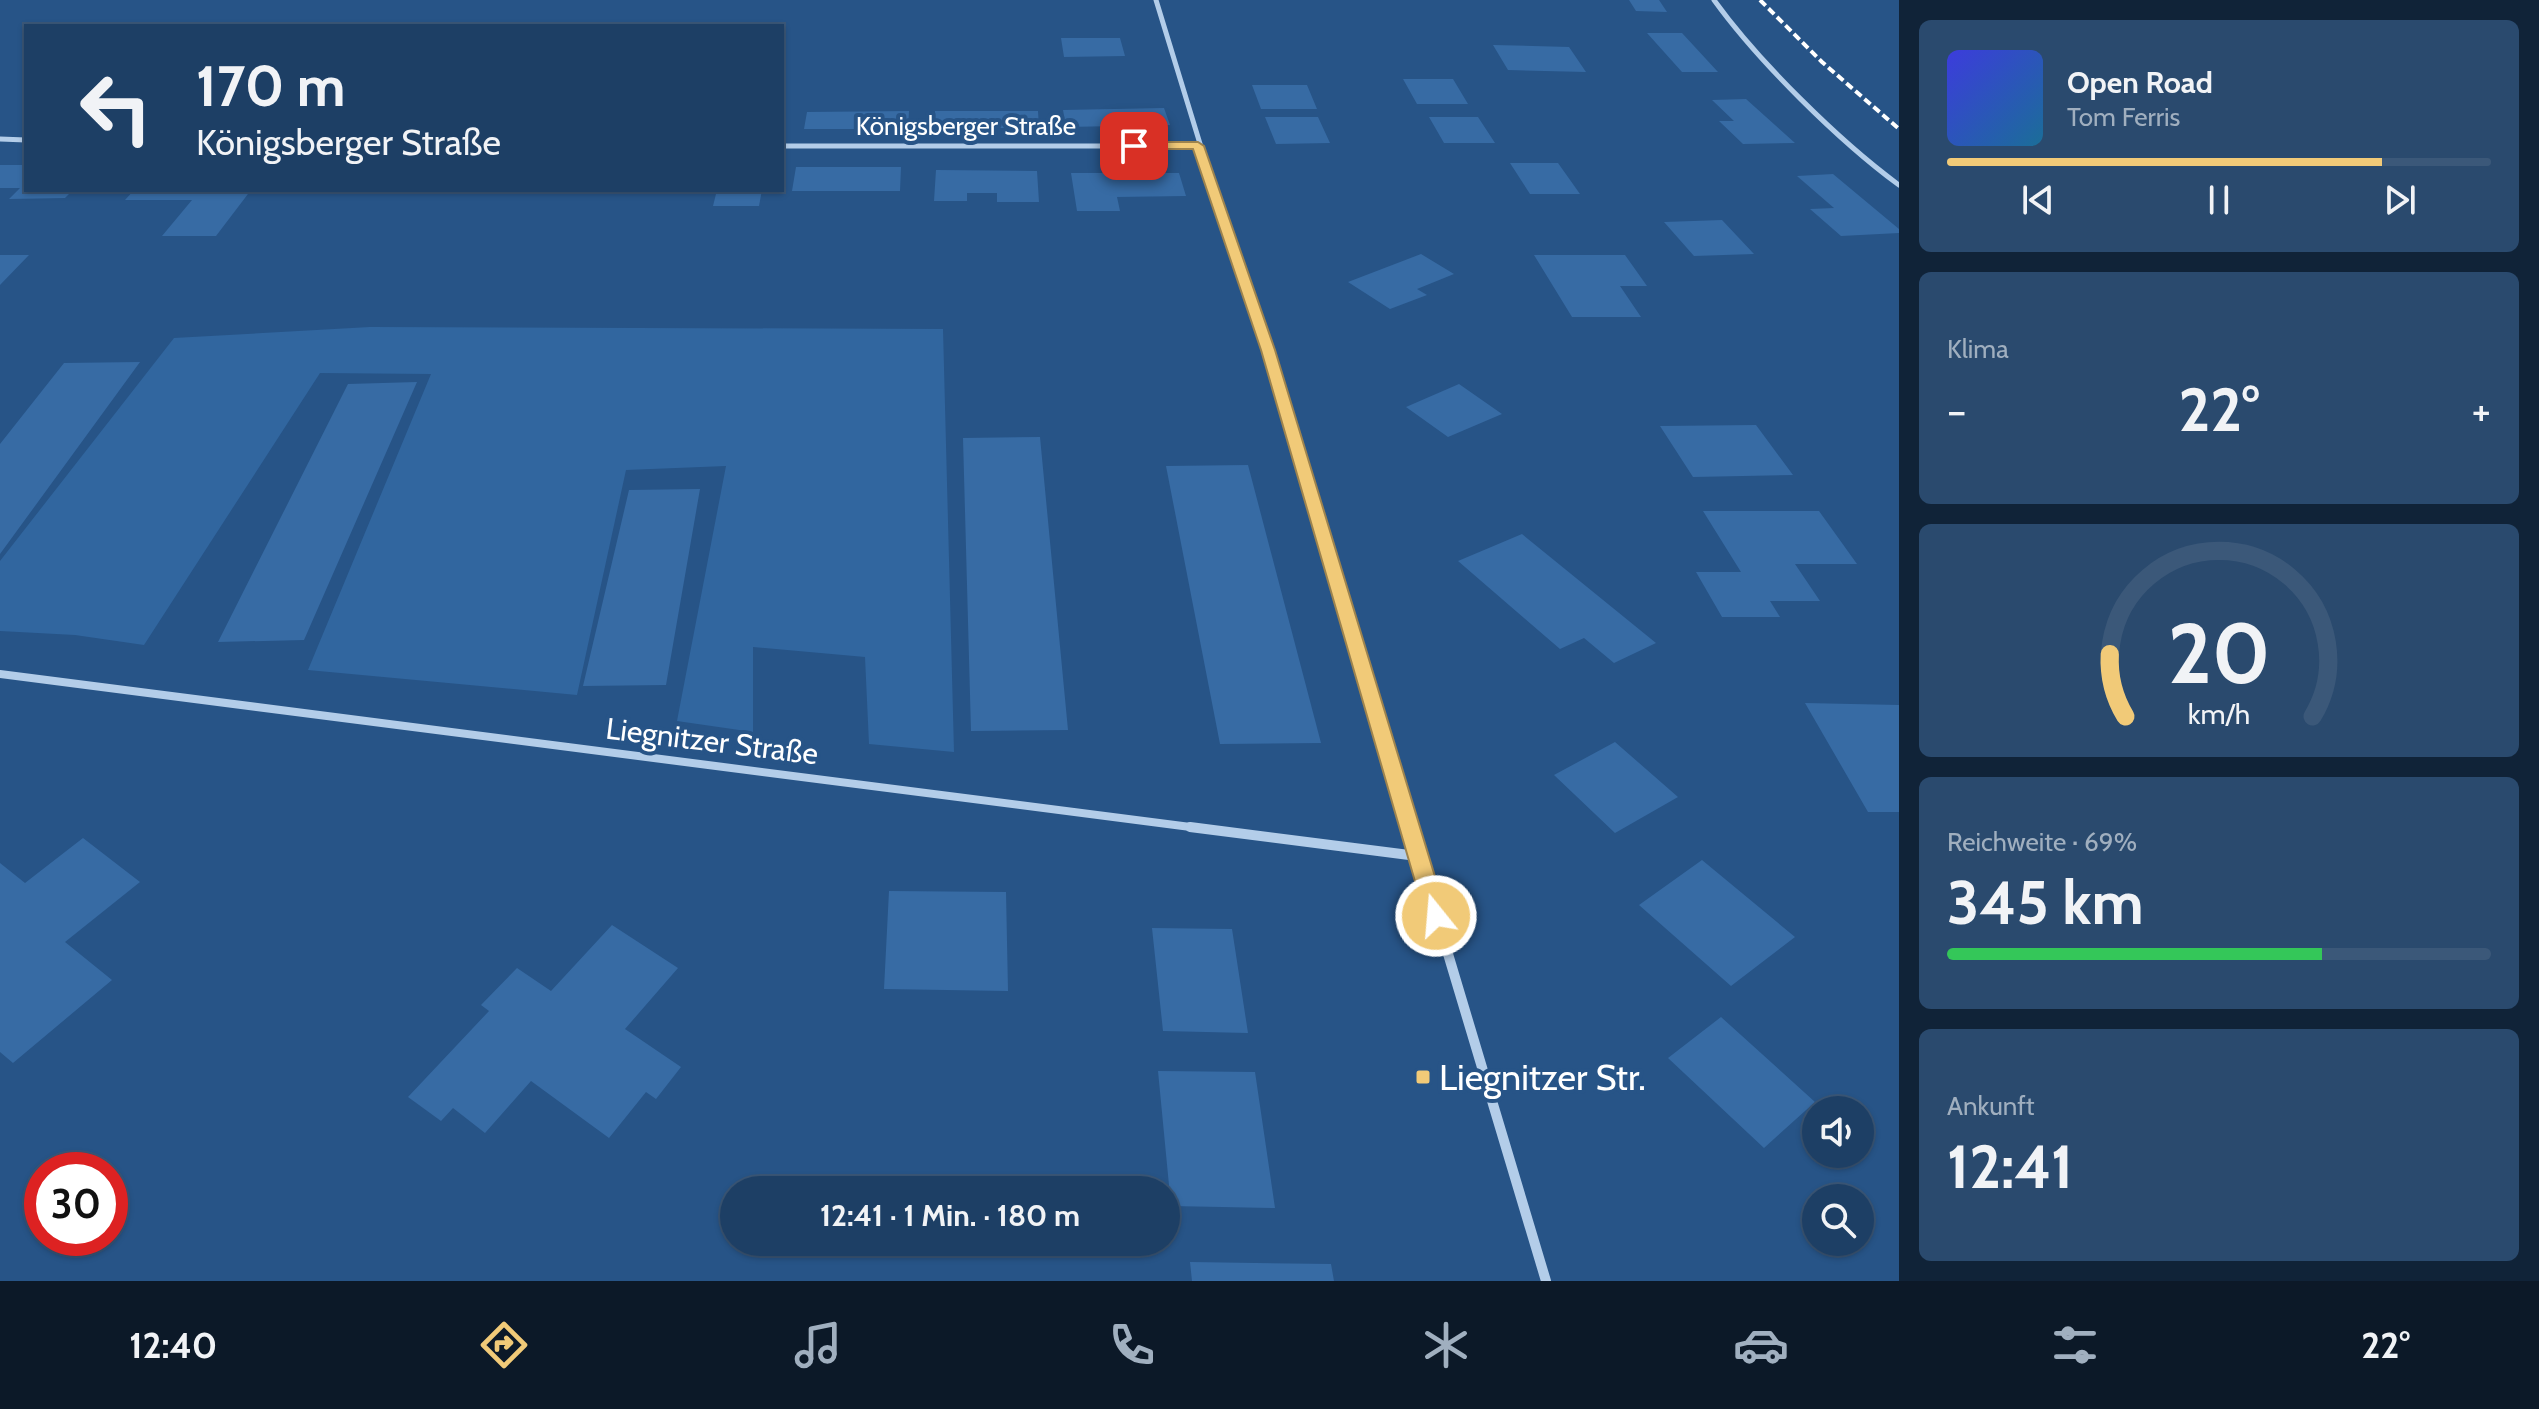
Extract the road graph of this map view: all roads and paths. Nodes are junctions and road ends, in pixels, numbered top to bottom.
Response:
1 (1156, 0) edge
2 (1714, 0) edge
3 (0, 139) edge
4 (24, 140) edge
5 (784, 146) edge
6 (1198, 146) junction
7 (1899, 185) edge
8 (0, 674) edge
9 (1417, 856) junction
10 (1546, 1281) edge

1 - 6 street
2 - 7 street
3 - 4 street
5 - 6 street, Königsberger Straße
6 - 9 street
8 - 9 street, Liegnitzer Straße
9 - 10 street

